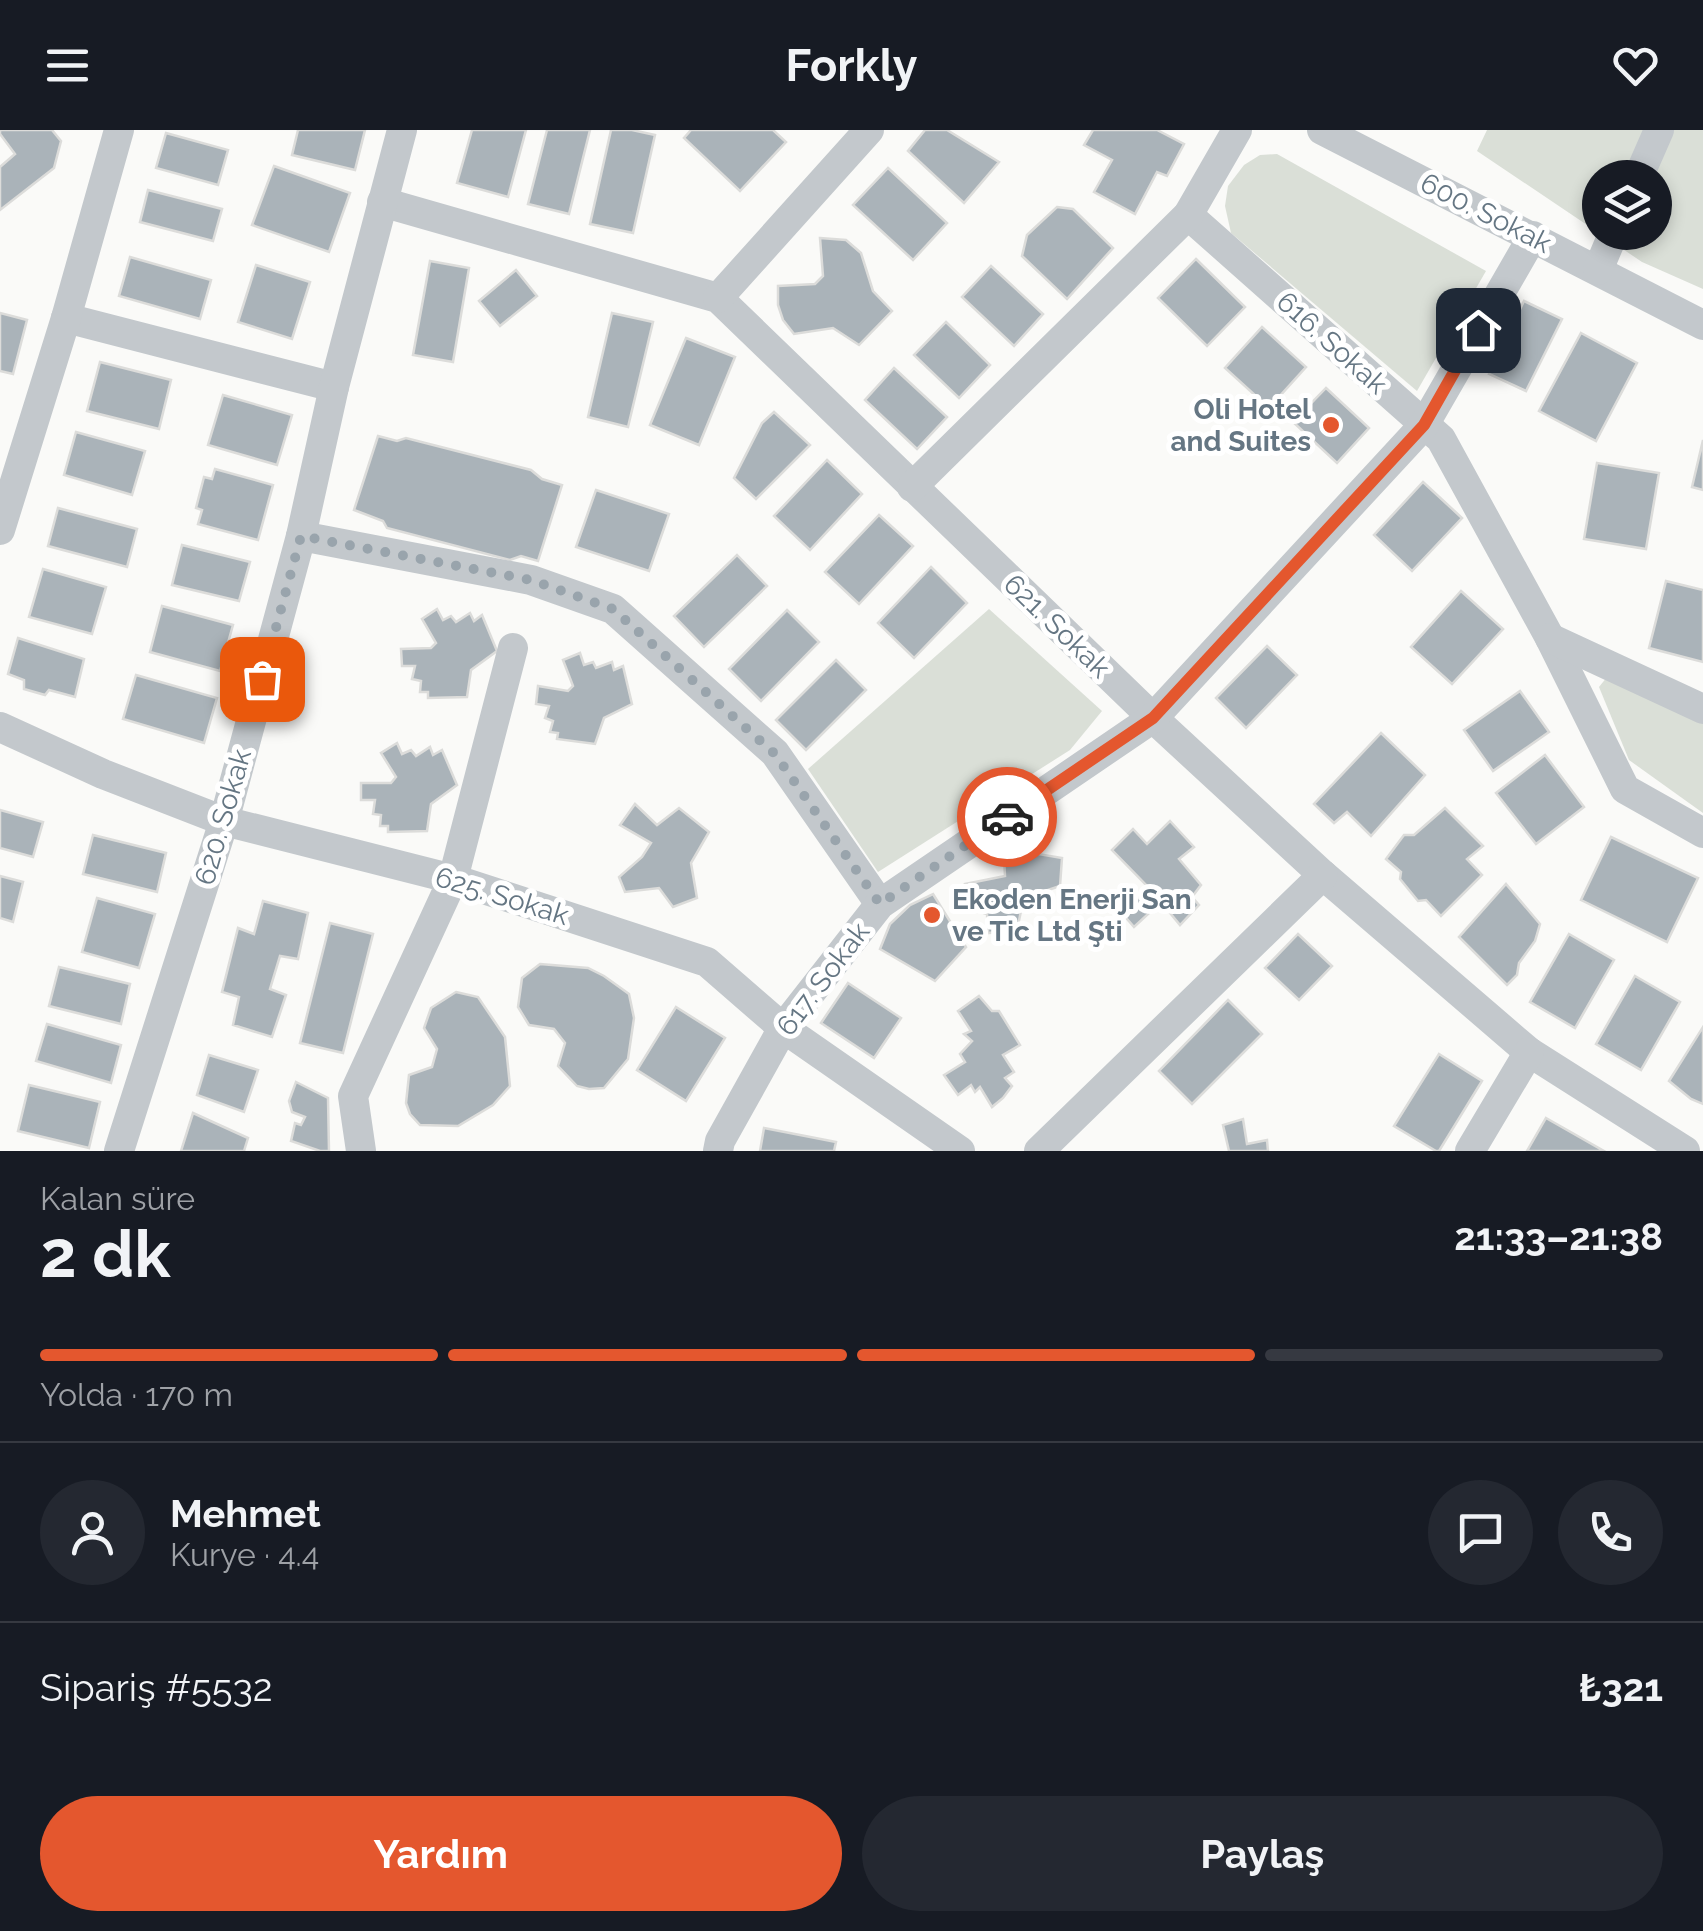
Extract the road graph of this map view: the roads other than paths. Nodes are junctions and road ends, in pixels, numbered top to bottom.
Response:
1 (119, 130) edge
2 (402, 130) edge
3 (869, 130) edge
4 (1237, 130) edge
5 (1322, 130) edge
6 (1659, 130) edge
7 (1646, 160) edge
8 (382, 202) junction
9 (1188, 214) junction
10 (1533, 236) junction
11 (1606, 250) edge
12 (1598, 270) junction
13 (718, 298) junction
14 (66, 318) junction
15 (1703, 325) edge
16 (334, 387) junction
17 (1424, 425) junction
18 (912, 487) junction
19 (0, 530) edge
20 (301, 536) junction
21 (1550, 638) junction
22 (513, 648) dead end
23 (1703, 709) edge
24 (1153, 718) junction
25 (0, 726) edge
26 (224, 821) junction
27 (1703, 833) edge
28 (1323, 875) junction
29 (453, 879) junction
30 (880, 904) junction
31 (783, 1028) junction
32 (1529, 1052) junction
33 (119, 1151) edge
34 (361, 1151) edge
35 (718, 1151) edge
36 (960, 1151) edge
37 (1039, 1151) edge
38 (1470, 1151) edge
39 (1685, 1151) edge

1 - 14 street
2 - 8 street, 620. Sokak
3 - 13 street
4 - 9 street
5 - 10 street, 600. Sokak
6 - 7 street
8 - 13 street, 621. Sokak
8 - 16 street, 620. Sokak
9 - 17 street, 616. Sokak
9 - 18 street
10 - 12 street, 600. Sokak
10 - 17 street, 617. Sokak
11 - 12 street
12 - 15 street, 600. Sokak
13 - 18 street, 621. Sokak
14 - 16 street
14 - 19 street
16 - 20 street, 620. Sokak
17 - 21 street, 616. Sokak
17 - 24 street, 617. Sokak
18 - 24 street, 621. Sokak
20 - 26 street, 620. Sokak
20 - 30 street
21 - 23 street
21 - 27 street, 616. Sokak
22 - 29 street
24 - 28 street, 621. Sokak
24 - 30 street, 617. Sokak
25 - 26 street, 625. Sokak
26 - 29 street, 625. Sokak
26 - 33 street, 620. Sokak
28 - 32 street, 621. Sokak
28 - 37 street
29 - 31 street, 625. Sokak
29 - 34 street
30 - 31 street, 617. Sokak
31 - 35 street, 617. Sokak
31 - 36 street, 625. Sokak
32 - 38 street
32 - 39 street, 621. Sokak

